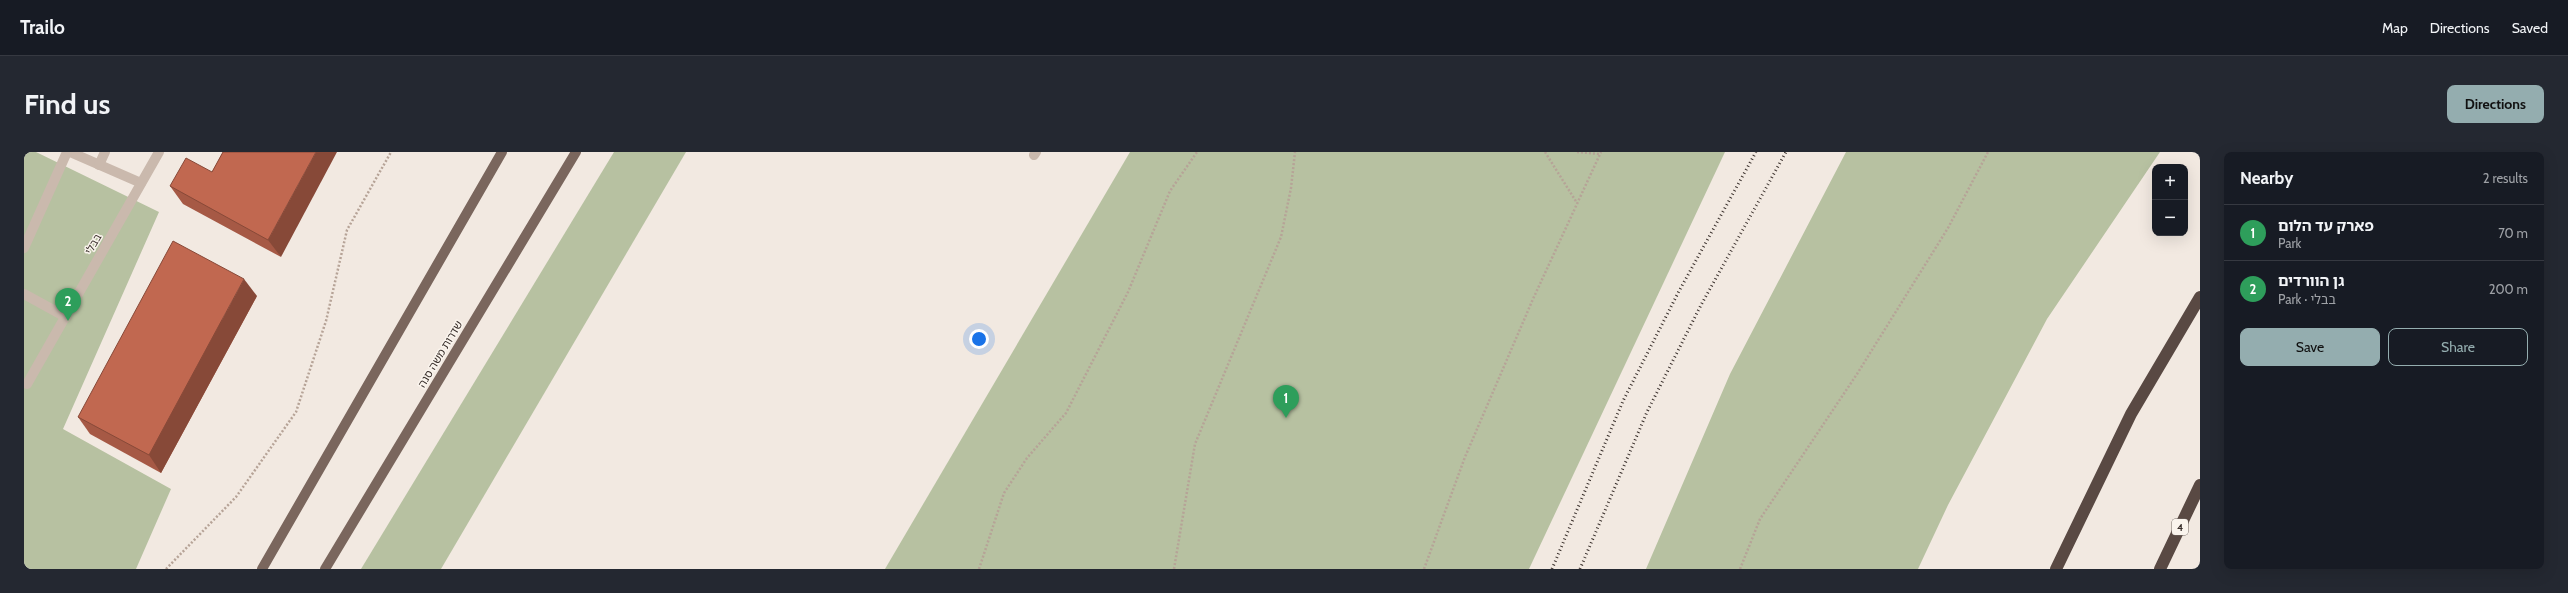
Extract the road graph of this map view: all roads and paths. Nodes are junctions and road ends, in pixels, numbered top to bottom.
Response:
1 (68, 152) edge
2 (105, 152) edge
3 (159, 152) edge
4 (391, 152) edge
5 (502, 152) edge
6 (576, 152) edge
7 (1197, 152) edge
8 (1295, 152) edge
9 (1545, 152) edge
10 (1577, 152) edge
11 (1988, 152) edge
12 (1601, 153) edge
13 (99, 165) junction
14 (142, 183) junction
15 (1578, 203) junction
16 (24, 248) edge
17 (24, 294) edge
18 (2200, 297) edge
19 (66, 317) junction
20 (27, 384) dead end
21 (2200, 485) edge
22 (166, 569) edge
23 (262, 569) edge
24 (325, 569) edge
25 (979, 569) edge
26 (1174, 569) edge
27 (1424, 569) edge
28 (1740, 569) edge
29 (2056, 569) edge
30 (2160, 569) edge

1 - 13 street
1 - 16 street
2 - 13 street
3 - 14 street, בבלי
4 - 22 path
5 - 23 main road
6 - 24 main road, שדרות משה סנה
7 - 25 path
8 - 26 path
9 - 15 path
10 - 12 path
11 - 28 path
12 - 15 path
13 - 14 street
14 - 19 street, בבלי
15 - 27 path
17 - 19 street
18 - 29 highway
19 - 20 street, בבלי
21 - 30 highway, 4

